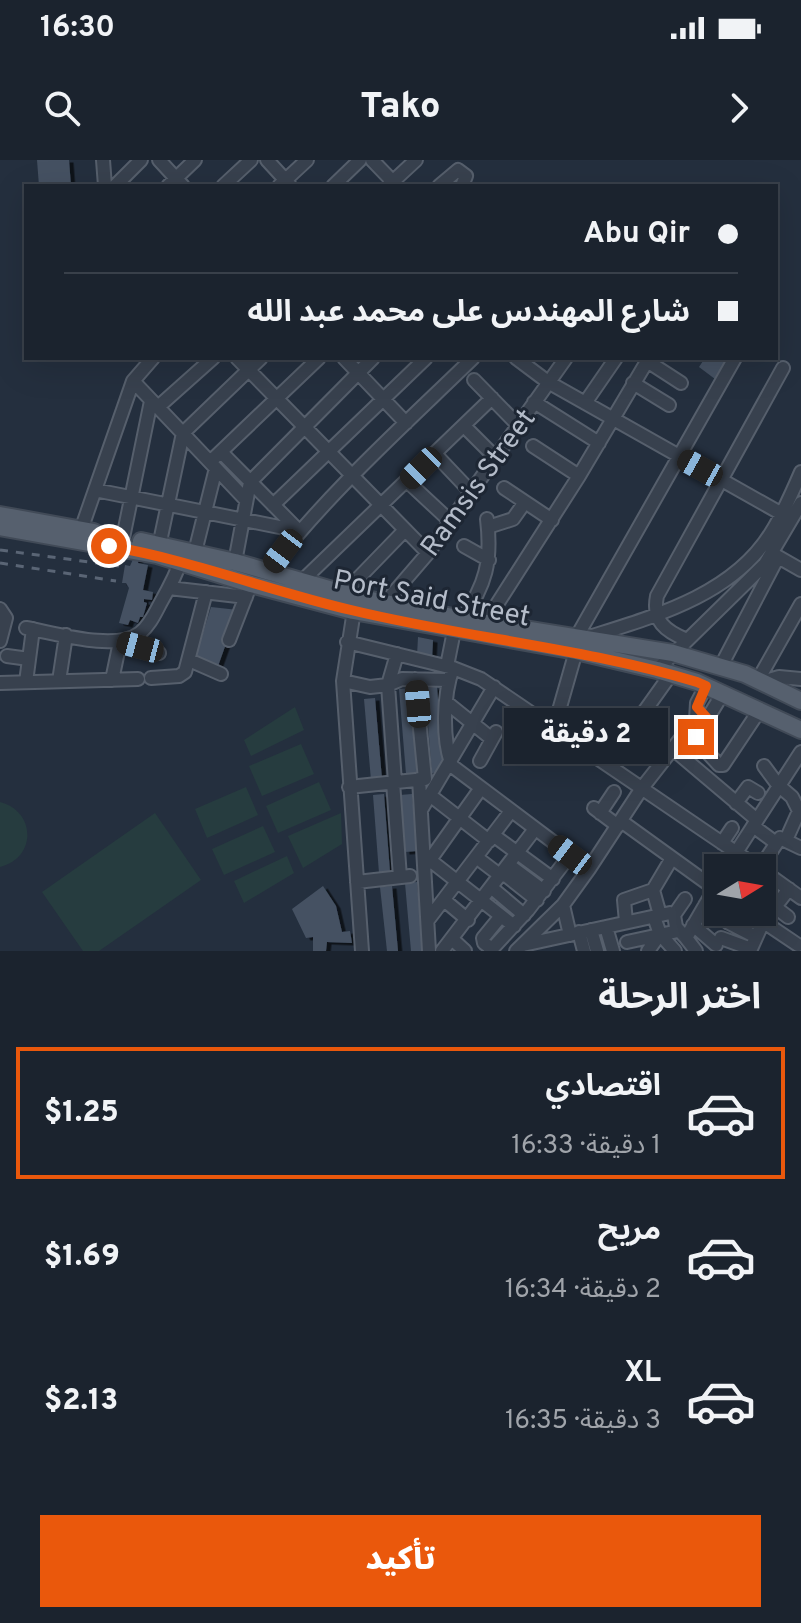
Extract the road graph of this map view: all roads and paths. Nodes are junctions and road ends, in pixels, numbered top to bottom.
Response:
1 (103, 160) edge
2 (141, 160) edge
3 (159, 160) edge
4 (195, 160) edge
5 (251, 160) edge
6 (267, 160) edge
7 (307, 160) edge
8 (360, 160) edge
9 (372, 160) edge
10 (416, 160) edge
11 (105, 184) edge
12 (117, 184) edge
13 (176, 184) edge
14 (225, 184) edge
15 (285, 184) edge
16 (335, 184) edge
17 (392, 184) edge
18 (394, 184) edge
19 (441, 184) edge
20 (463, 184) edge
21 (151, 360) edge
22 (210, 360) edge
23 (239, 360) edge
24 (259, 360) edge
25 (317, 360) edge
26 (346, 360) edge
27 (371, 360) edge
28 (424, 360) edge
29 (454, 360) edge
30 (471, 360) edge
31 (519, 360) edge
32 (564, 360) edge
33 (615, 360) edge
34 (647, 360) edge
35 (649, 360) edge
36 (734, 360) edge
37 (783, 368) dead end
38 (462, 369) junction
39 (248, 370) junction
40 (358, 373) junction
41 (474, 380) dead end
42 (133, 381) junction
43 (548, 382) junction
44 (633, 383) junction
45 (681, 383) dead end
46 (492, 398) junction
47 (383, 399) junction
48 (277, 400) junction
49 (534, 402) junction
50 (585, 403) junction
51 (154, 404) junction
52 (669, 405) dead end
53 (612, 419) junction
54 (406, 423) junction
55 (518, 425) junction
56 (464, 426) junction
57 (303, 427) junction
58 (183, 433) junction
59 (599, 443) junction
60 (533, 446) dead end
61 (221, 452) junction
62 (327, 453) junction
63 (435, 454) junction
64 (680, 456) junction
65 (495, 457) junction
66 (213, 465) junction
67 (801, 472) edge
68 (350, 476) junction
69 (579, 476) junction
70 (721, 480) junction
71 (407, 481) junction
72 (250, 482) junction
73 (504, 488) dead end
74 (95, 490) junction
75 (471, 492) junction
76 (132, 497) junction
77 (246, 500) junction
78 (525, 502) junction
79 (169, 504) junction
80 (273, 505) junction
81 (381, 507) junction
82 (204, 512) junction
83 (793, 512) edge
84 (0, 515) edge
85 (242, 520) junction
86 (552, 520) junction
87 (450, 521) junction
88 (0, 527) edge
89 (36, 527) junction
90 (81, 530) junction
91 (405, 530) junction
92 (299, 531) junction
93 (123, 538) junction
94 (464, 546) dead end
95 (158, 550) junction
96 (428, 553) junction
97 (186, 554) junction
98 (775, 555) junction
99 (489, 560) junction
100 (235, 562) junction
101 (801, 570) edge
102 (267, 572) junction
103 (302, 581) junction
104 (169, 588) junction
105 (248, 590) junction
106 (206, 592) junction
107 (351, 600) junction
108 (385, 603) junction
109 (801, 604) edge
110 (0, 609) edge
111 (656, 616) junction
112 (485, 623) junction
113 (458, 625) junction
114 (66, 635) junction
115 (229, 640) dead end
116 (687, 640) junction
117 (0, 641) edge
118 (120, 642) junction
119 (347, 642) junction
120 (578, 643) junction
121 (159, 653) dead end
122 (673, 653) junction
123 (397, 654) junction
124 (7, 656) dead end
125 (29, 659) junction
126 (189, 660) junction
127 (721, 666) junction
128 (449, 671) junction
129 (664, 672) junction
130 (221, 674) dead end
131 (800, 676) edge
132 (415, 679) junction
133 (112, 680) junction
134 (59, 681) junction
135 (343, 681) junction
136 (760, 681) junction
137 (26, 682) junction
138 (0, 683) edge
139 (388, 685) junction
140 (706, 686) junction
141 (494, 687) junction
142 (723, 693) junction
143 (801, 701) edge
144 (446, 702) junction
145 (759, 711) junction
146 (702, 715) junction
147 (473, 723) junction
148 (554, 728) junction
149 (801, 730) edge
150 (627, 735) junction
151 (673, 749) junction
152 (801, 752) edge
153 (711, 757) junction
154 (480, 761) dead end
155 (663, 761) junction
156 (450, 762) junction
157 (607, 764) junction
158 (764, 766) dead end
159 (797, 766) edge
160 (700, 773) junction
161 (441, 777) junction
162 (422, 779) junction
163 (394, 782) junction
164 (778, 785) junction
165 (349, 787) junction
166 (481, 788) junction
167 (642, 788) junction
168 (614, 792) dead end
169 (758, 793) dead end
170 (431, 796) junction
171 (736, 803) junction
172 (421, 810) junction
173 (511, 811) junction
174 (460, 818) junction
175 (619, 823) junction
176 (755, 823) junction
177 (732, 828) dead end
178 (535, 829) junction
179 (491, 838) junction
180 (781, 841) junction
181 (722, 843) junction
182 (801, 848) edge
183 (736, 852) junction
184 (739, 854) edge
185 (771, 854) edge
186 (570, 855) junction
187 (476, 857) junction
188 (672, 858) junction
189 (428, 864) junction
190 (507, 867) junction
191 (589, 869) junction
192 (553, 879) junction
193 (704, 879) edge
194 (459, 880) junction
195 (776, 880) edge
196 (357, 882) junction
197 (492, 888) junction
198 (789, 889) junction
199 (653, 890) junction
200 (540, 896) junction
201 (801, 898) edge
202 (685, 899) dead end
203 (444, 900) junction
204 (482, 901) junction
205 (563, 905) junction
206 (776, 905) joint
207 (704, 907) edge
208 (526, 913) junction
209 (674, 915) junction
210 (501, 916) junction
211 (652, 917) junction
212 (788, 917) dead end
213 (428, 920) junction
214 (468, 920) junction
215 (623, 923) junction
216 (543, 924) junction
217 (693, 925) junction
218 (514, 926) junction
219 (727, 926) edge
220 (732, 926) edge
221 (761, 926) edge
222 (769, 926) edge
223 (606, 927) junction
224 (576, 933) junction
225 (682, 934) junction
226 (717, 945) edge
227 (799, 945) edge
228 (628, 946) edge
229 (659, 946) edge
230 (752, 946) edge
231 (446, 948) edge
232 (524, 948) edge
233 (491, 950) edge
234 (362, 951) edge
235 (429, 951) edge
236 (465, 951) edge
237 (569, 951) edge
238 (584, 951) edge
239 (596, 951) edge
240 (613, 951) edge
241 (696, 951) edge

1 - 11 street
2 - 12 street
3 - 13 street
4 - 13 street
5 - 14 street
6 - 15 street
7 - 15 street
8 - 16 street
9 - 17 street
10 - 18 street
19 - 20 street
21 - 42 street
22 - 51 street
23 - 39 street
24 - 39 street
25 - 48 street
26 - 40 street
27 - 40 street
28 - 47 street
29 - 38 street
30 - 38 street
31 - 43 street
32 - 43 street, Ramsis Street
33 - 50 street
34 - 44 street
35 - 45 street
36 - 64 street
37 - 70 street
38 - 54 street
39 - 48 street
39 - 58 street
40 - 47 street
40 - 57 street
41 - 46 street
42 - 51 street
42 - 74 street
43 - 49 street, Ramsis Street
43 - 50 street
44 - 52 street
44 - 53 street
46 - 55 street
46 - 56 street
47 - 54 street
47 - 62 street
48 - 57 street
48 - 61 street
49 - 55 street, Ramsis Street
49 - 59 street
50 - 53 street
51 - 58 street
51 - 76 street
53 - 59 street
53 - 64 street
54 - 68 street
55 - 65 street, Ramsis Street
56 - 63 street
56 - 65 street
57 - 62 street
57 - 72 street
58 - 66 street
58 - 79 street
59 - 69 street
60 - 69 street
61 - 66 street
61 - 72 street
62 - 68 street
62 - 80 street
63 - 71 street
63 - 75 street
64 - 70 street
64 - 120 street
65 - 75 street, Ramsis Street
66 - 77 street
66 - 82 street
67 - 83 street
68 - 81 street
68 - 92 street
69 - 86 street
70 - 83 street
70 - 111 street
71 - 81 street
71 - 87 street
72 - 77 street
72 - 80 street
73 - 78 street
74 - 76 street
74 - 90 street
75 - 87 street, Ramsis Street
76 - 79 street
76 - 93 street
77 - 85 street
78 - 86 street
78 - 99 street
79 - 82 street
79 - 95 street
80 - 92 street
81 - 91 street
81 - 103 street
82 - 85 street
82 - 97 street
83 - 98 street
83 - 111 street
84 - 89 main road, Port Said Street
85 - 92 street
85 - 100 street
86 - 112 street
87 - 96 street, Ramsis Street
88 - 89 main road, Port Said Street
89 - 90 main road, Port Said Street
89 - 95 main road, Port Said Street
90 - 93 main road, Port Said Street
91 - 96 street
91 - 107 street
92 - 102 street
93 - 95 main road, Port Said Street
94 - 99 street
95 - 97 main road, Port Said Street
96 - 108 street, Ramsis Street
97 - 100 main road, Port Said Street
97 - 104 street
97 - 105 main road, Port Said Street
98 - 101 street
98 - 116 street
98 - 127 street
99 - 113 street
100 - 102 main road, Port Said Street
102 - 103 main road, Port Said Street
103 - 107 main road, Port Said Street
104 - 106 street
104 - 118 street
105 - 106 street
105 - 107 main road, Port Said Street
105 - 115 street
106 - 126 street
107 - 108 main road, Port Said Street
107 - 113 main road, Port Said Street
107 - 119 street
108 - 113 main road, Port Said Street
109 - 136 street
110 - 117 street
111 - 116 street
111 - 120 street
112 - 113 main road, Port Said Street
112 - 120 main road, Port Said Street
113 - 120 main road, Port Said Street
113 - 128 street
114 - 118 street
114 - 125 street
114 - 134 street
116 - 122 street
118 - 121 street
118 - 133 street
119 - 123 street
119 - 135 street
120 - 122 main road, Port Said Street
120 - 129 main road, Port Said Street
120 - 148 street
122 - 127 main road, Port Said Street
122 - 129 street
123 - 128 street
123 - 139 street
124 - 125 street
125 - 137 street
126 - 130 street
126 - 133 street
127 - 136 main road, Port Said Street
128 - 132 street
128 - 141 street
128 - 144 street
129 - 140 main road, Port Said Street
129 - 150 street
131 - 136 street
132 - 139 street
132 - 162 street
133 - 134 street
134 - 137 street
135 - 139 street
135 - 165 street
136 - 143 main road, Port Said Street
137 - 138 street
139 - 163 street
140 - 142 main road, Port Said Street
140 - 146 street
141 - 147 street
141 - 148 street
142 - 145 main road, Port Said Street
142 - 146 street
144 - 147 street
144 - 156 street
145 - 149 main road, Port Said Street
145 - 153 street
146 - 151 street
146 - 153 street
147 - 154 street
147 - 156 street
148 - 157 street
150 - 155 street
150 - 157 street
151 - 155 street
151 - 160 street
152 - 159 street
153 - 160 street
155 - 167 street
156 - 161 street
156 - 166 street
157 - 167 street
158 - 164 street
159 - 164 street
160 - 171 street
161 - 162 street
161 - 170 street
162 - 163 street
162 - 172 street
163 - 165 street
163 - 196 street
164 - 176 street
164 - 180 street
165 - 196 street
166 - 173 street
166 - 174 street
167 - 175 street
167 - 181 street
168 - 175 street
169 - 171 street
170 - 172 street
170 - 174 street
171 - 176 street
172 - 189 street
173 - 178 street
173 - 179 street
174 - 179 street
174 - 189 street
175 - 188 street
175 - 191 street
176 - 180 street
176 - 183 street
177 - 181 street
178 - 186 street
178 - 190 street
179 - 187 street
179 - 190 street
180 - 182 street
180 - 185 street
181 - 183 street
183 - 184 street
186 - 191 street
186 - 192 street
187 - 190 street
187 - 194 street
188 - 193 street
188 - 199 street
189 - 194 street
189 - 213 street
190 - 192 street
190 - 197 street
190 - 200 street
191 - 205 street
192 - 200 street
194 - 203 street
194 - 204 street
195 - 198 street
196 - 234 street
197 - 204 street
197 - 208 street
198 - 201 street
198 - 206 street
199 - 211 street
199 - 215 street
200 - 208 street
202 - 209 street
203 - 213 street
203 - 214 street
204 - 210 street
204 - 214 street
205 - 216 street
205 - 224 street
206 - 212 street
207 - 217 street
208 - 216 street
208 - 218 street
209 - 211 street
209 - 225 street
210 - 218 street
210 - 233 street
211 - 215 street
211 - 229 street
213 - 235 street
214 - 231 street
215 - 223 street
215 - 228 street
216 - 232 street
217 - 225 street
217 - 226 street
218 - 233 street
219 - 226 street
220 - 230 street
221 - 230 street
222 - 227 street
223 - 224 street
223 - 240 street
224 - 232 street
224 - 237 street
224 - 238 street
224 - 239 street
225 - 229 street
225 - 241 street
226 - 230 street
228 - 229 street
231 - 236 street

